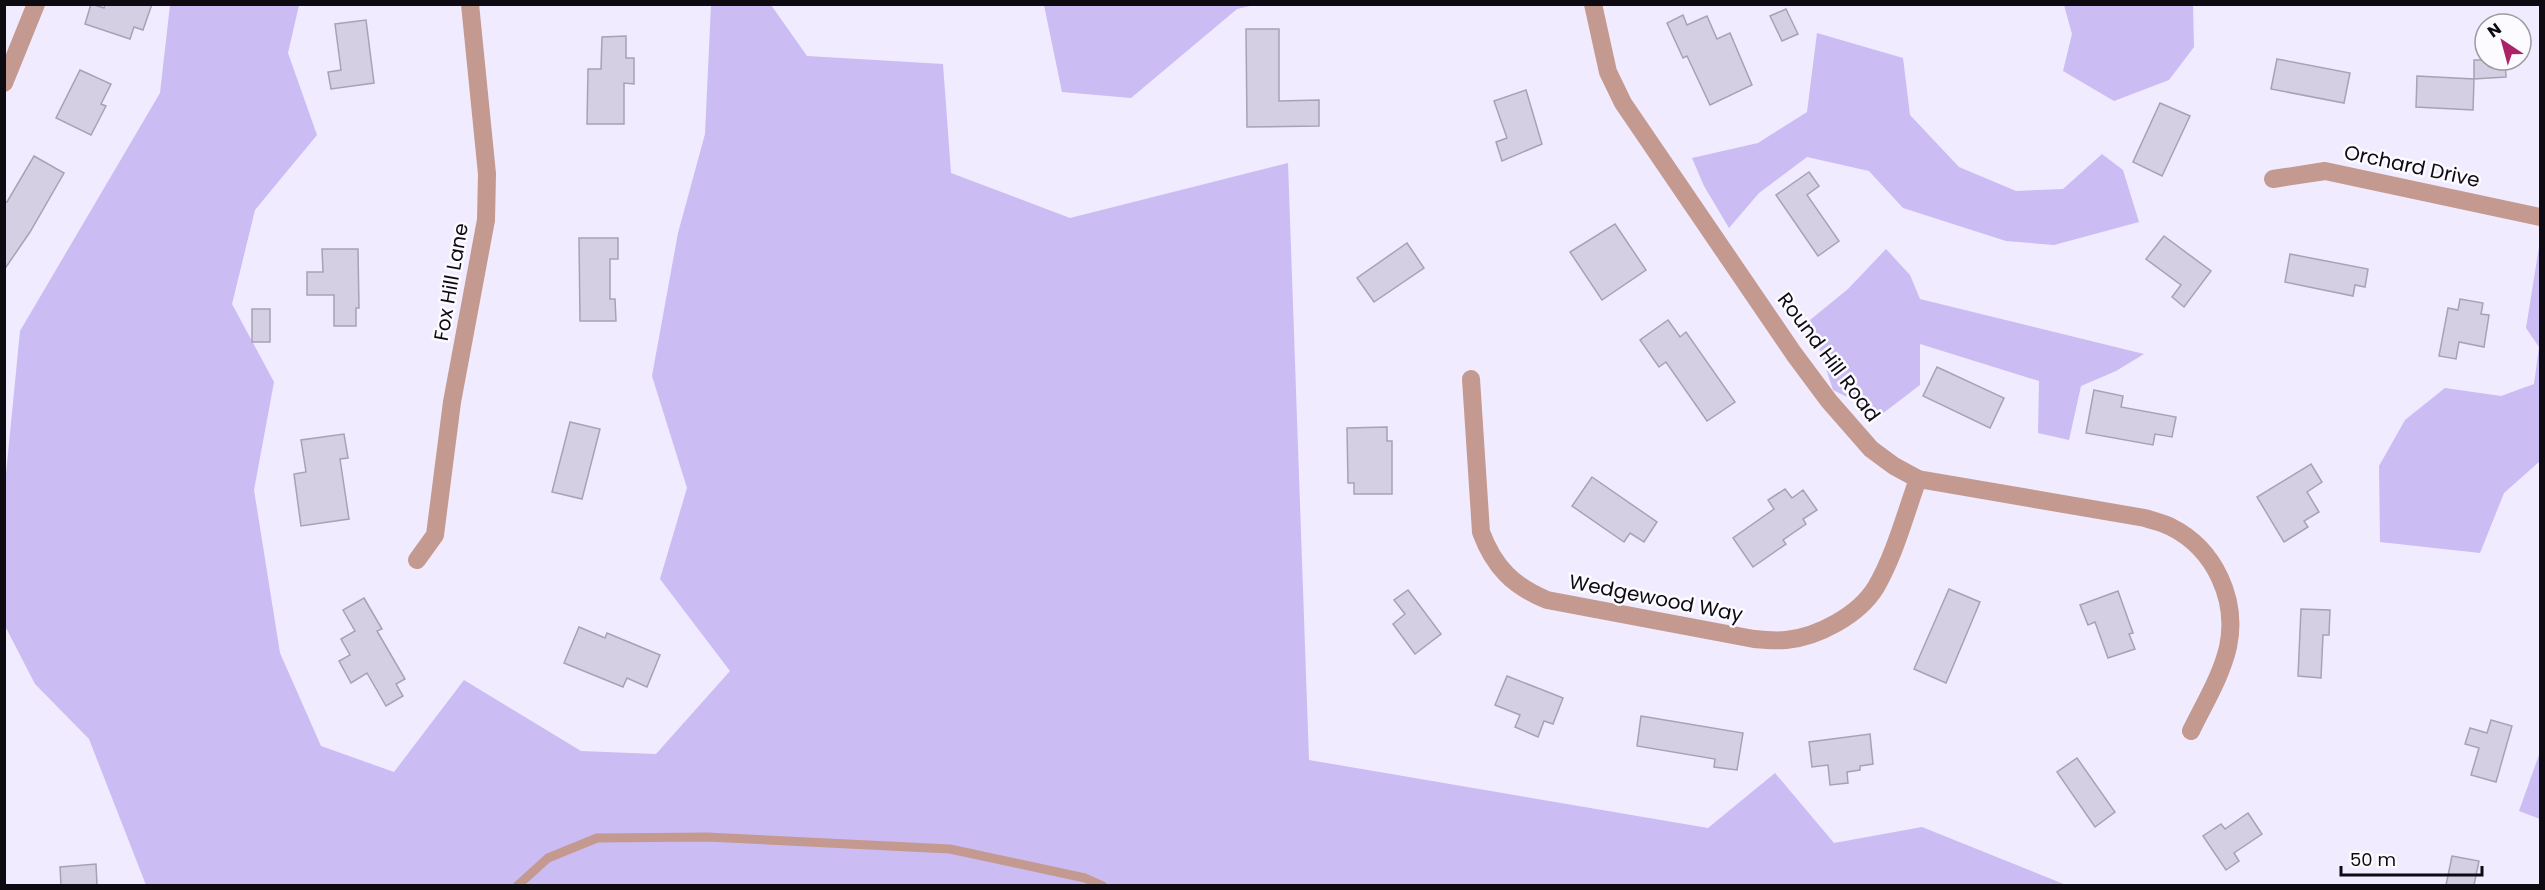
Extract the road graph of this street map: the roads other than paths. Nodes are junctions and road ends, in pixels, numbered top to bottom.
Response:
1 (36, 4) edge
2 (470, 4) edge
3 (1593, 4) edge
4 (4, 83) edge
5 (2273, 179) dead end
6 (2541, 217) edge
7 (1471, 379) dead end
8 (1918, 479) junction
9 (417, 560) dead end
10 (2191, 731) dead end
11 (517, 885) edge
12 (1103, 885) edge

1 - 4 street
2 - 9 street, Fox Hill Lane
3 - 8 street, Round Hill Road
5 - 6 street, Orchard Drive
7 - 8 street, Wedgewood Way
8 - 10 street, Round Hill Road
11 - 12 lane

